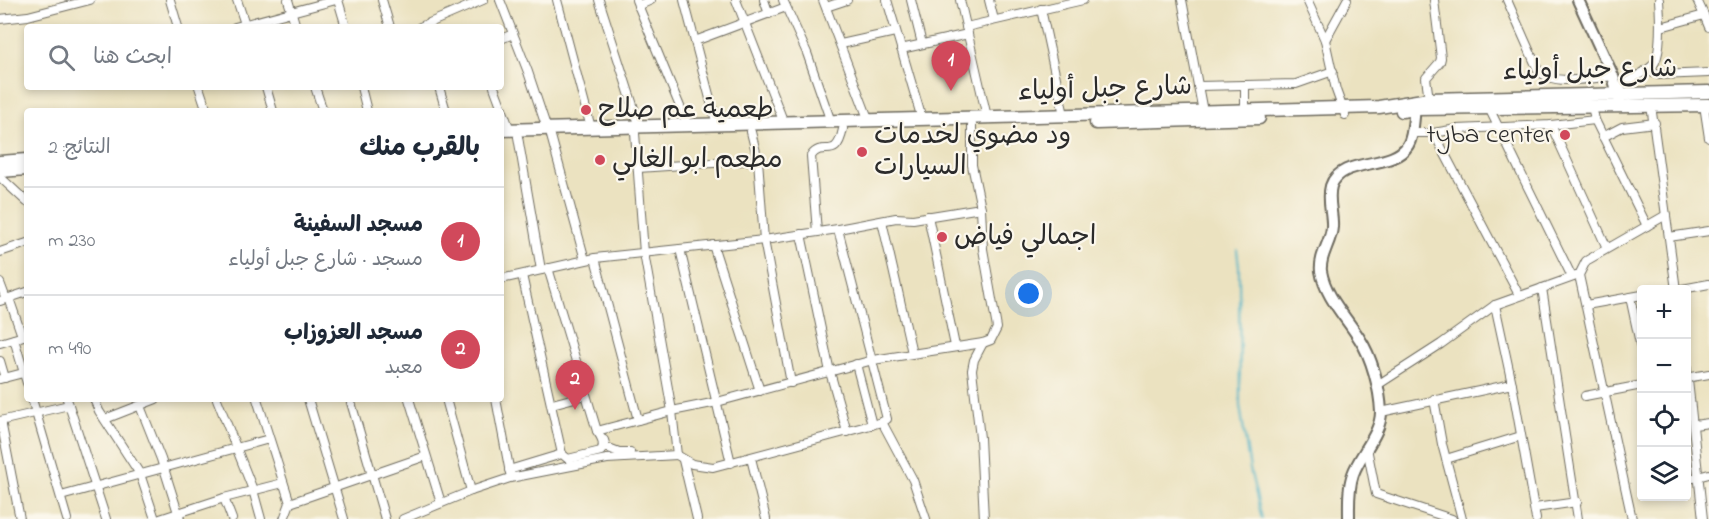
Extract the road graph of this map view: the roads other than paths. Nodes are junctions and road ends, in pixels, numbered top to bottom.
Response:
1 (90, 0) edge
2 (170, 0) edge
3 (237, 0) edge
4 (288, 0) edge
5 (337, 0) edge
6 (382, 0) edge
7 (483, 0) edge
8 (500, 0) edge
9 (557, 0) edge
10 (599, 0) edge
11 (651, 0) edge
12 (684, 0) edge
13 (736, 0) edge
14 (764, 0) edge
15 (847, 0) edge
16 (887, 0) edge
17 (911, 0) edge
18 (960, 0) edge
19 (989, 0) edge
20 (1083, 0) edge
21 (1182, 0) edge
22 (1307, 0) edge
23 (1347, 0) edge
24 (1434, 0) edge
25 (1507, 0) edge
26 (1578, 0) edge
27 (1659, 0) edge
28 (1700, 2) edge
29 (637, 3) edge
30 (785, 3) edge
31 (825, 3) edge
32 (1053, 3) edge
33 (1041, 9) junction
34 (291, 13) junction
35 (769, 14) junction
36 (1704, 15) junction
37 (0, 19) edge
38 (994, 20) junction
39 (745, 23) junction
40 (177, 24) edge
41 (245, 24) edge
42 (253, 24) edge
43 (295, 24) edge
44 (345, 24) edge
45 (389, 24) edge
46 (427, 24) edge
47 (1661, 27) junction
48 (1709, 27) edge
49 (967, 30) junction
50 (896, 32) junction
51 (513, 34) junction
52 (504, 38) edge
53 (1325, 40) junction
54 (695, 41) junction
55 (841, 44) junction
56 (922, 44) junction
57 (901, 49) junction
58 (1646, 70) junction
59 (1333, 71) junction
60 (1709, 74) edge
61 (1613, 76) junction
62 (1198, 86) junction
63 (1245, 86) junction
64 (200, 90) edge
65 (267, 90) edge
66 (316, 90) edge
67 (362, 90) edge
68 (440, 90) edge
69 (495, 90) edge
70 (1709, 92) edge
71 (1619, 96) junction
72 (1429, 99) junction
73 (1651, 105) junction
74 (1707, 105) edge
75 (1592, 106) junction
76 (206, 108) edge
77 (272, 108) edge
78 (322, 108) edge
79 (366, 108) edge
80 (445, 108) edge
81 (500, 108) edge
82 (1489, 108) junction
83 (1414, 109) junction
84 (1245, 110) junction
85 (1203, 112) junction
86 (1344, 112) junction
87 (1064, 115) junction
88 (987, 117) junction
89 (922, 119) junction
90 (1596, 120) junction
91 (869, 121) junction
92 (831, 122) junction
93 (784, 123) junction
94 (1655, 123) junction
95 (717, 125) junction
96 (972, 125) junction
97 (1551, 125) junction
98 (688, 126) junction
99 (1497, 126) junction
100 (591, 128) junction
101 (843, 129) junction
102 (638, 130) junction
103 (673, 130) junction
104 (751, 132) junction
105 (548, 133) junction
106 (1412, 133) junction
107 (1433, 133) junction
108 (507, 134) edge
109 (1709, 135) edge
110 (1604, 137) junction
111 (24, 160) edge
112 (758, 160) junction
113 (0, 162) edge
114 (638, 168) junction
115 (24, 169) edge
116 (0, 171) edge
117 (0, 177) edge
118 (24, 199) edge
119 (981, 208) junction
120 (1666, 215) junction
121 (928, 216) junction
122 (882, 221) junction
123 (1647, 226) junction
124 (838, 230) junction
125 (1709, 231) edge
126 (817, 232) junction
127 (801, 234) junction
128 (1669, 237) junction
129 (764, 240) junction
130 (24, 244) edge
131 (713, 245) junction
132 (1607, 248) junction
133 (680, 249) junction
134 (0, 252) edge
135 (644, 253) junction
136 (595, 258) junction
137 (585, 260) junction
138 (544, 269) junction
139 (522, 275) junction
140 (1576, 276) junction
141 (504, 278) edge
142 (0, 283) edge
143 (1709, 284) edge
144 (1676, 285) edge
145 (1691, 287) edge
146 (1542, 288) junction
147 (24, 293) edge
148 (1520, 295) junction
149 (1637, 296) edge
150 (1630, 297) junction
151 (5, 299) edge
152 (1495, 305) junction
153 (1586, 305) junction
154 (21, 337) edge
155 (1638, 339) edge
156 (0, 343) edge
157 (983, 343) junction
158 (955, 346) junction
159 (912, 353) junction
160 (873, 360) junction
161 (0, 361) edge
162 (24, 363) edge
163 (856, 364) junction
164 (24, 372) edge
165 (830, 372) junction
166 (1709, 374) edge
167 (1691, 377) edge
168 (3, 378) edge
169 (791, 383) junction
170 (1512, 384) junction
171 (1376, 386) junction
172 (1637, 386) edge
173 (760, 391) junction
174 (1605, 392) junction
175 (1690, 393) edge
176 (586, 395) junction
177 (1585, 396) dead end
178 (1434, 399) junction
179 (33, 402) edge
180 (68, 402) edge
181 (95, 402) edge
182 (148, 402) edge
183 (218, 402) edge
184 (252, 402) edge
185 (258, 402) edge
186 (309, 402) edge
187 (351, 402) edge
188 (410, 402) edge
189 (447, 402) edge
190 (497, 402) edge
191 (717, 402) junction
192 (552, 404) junction
193 (140, 406) junction
194 (260, 409) junction
195 (672, 411) junction
196 (1381, 412) junction
197 (35, 413) junction
198 (105, 419) junction
199 (638, 420) junction
200 (0, 421) edge
201 (882, 422) junction
202 (1709, 423) edge
203 (872, 425) junction
204 (1694, 426) junction
205 (599, 430) junction
206 (847, 432) junction
207 (1521, 436) junction
208 (269, 439) junction
209 (1367, 447) junction
210 (238, 448) junction
211 (562, 454) junction
212 (426, 456) junction
213 (649, 456) junction
214 (680, 457) junction
215 (751, 459) junction
216 (1446, 459) junction
217 (731, 463) junction
218 (164, 468) junction
219 (140, 474) junction
220 (372, 474) junction
221 (510, 474) junction
222 (1709, 474) edge
223 (1698, 476) junction
224 (1691, 478) edge
225 (284, 483) junction
226 (96, 487) junction
227 (333, 487) junction
228 (254, 490) junction
229 (471, 491) junction
230 (61, 496) junction
231 (224, 498) junction
232 (290, 502) junction
233 (1577, 502) junction
234 (441, 503) junction
235 (1535, 508) junction
236 (179, 516) edge
237 (20, 519) edge
238 (67, 519) edge
239 (106, 519) edge
240 (155, 519) edge
241 (160, 519) edge
242 (231, 519) edge
243 (261, 519) edge
244 (284, 519) edge
245 (344, 519) edge
246 (385, 519) edge
247 (403, 519) edge
248 (697, 519) edge
249 (766, 519) edge
250 (926, 519) edge
251 (984, 519) edge
252 (1349, 519) edge
253 (1452, 519) edge
254 (1462, 519) edge
255 (1536, 519) edge
256 (1578, 519) edge
257 (1632, 519) edge
258 (1703, 519) edge

1 - 37 street
2 - 40 street
3 - 41 street
4 - 34 street
5 - 34 street
5 - 44 street
6 - 45 street
7 - 46 street
8 - 51 street
9 - 100 street
10 - 102 street
11 - 29 street
12 - 54 street
13 - 39 street
14 - 35 street
15 - 31 street
16 - 50 street
17 - 56 street
18 - 49 street
19 - 38 street
20 - 32 street
21 - 62 street
22 - 53 street
23 - 53 street
24 - 72 street
25 - 61 street
26 - 61 street
27 - 47 street
28 - 36 street
29 - 98 street
30 - 35 street
30 - 92 street
31 - 55 street
32 - 33 street
33 - 38 street
33 - 87 street
34 - 42 street
34 - 43 street
35 - 39 street
36 - 47 street
36 - 48 street
38 - 49 street
39 - 54 street
39 - 93 street
47 - 58 street
49 - 56 street
49 - 88 street
50 - 55 street
50 - 57 street
51 - 52 street
51 - 105 street
53 - 59 street
54 - 95 street
55 - 91 street
56 - 57 street
57 - 89 street
58 - 60 street
58 - 71 street
59 - 63 street
59 - 86 street
61 - 71 street
62 - 63 street
62 - 85 street
63 - 84 street
64 - 76 street
65 - 77 street
66 - 78 street
67 - 79 street
68 - 80 street
69 - 81 street
70 - 71 main road, شارع جبل أولياء
71 - 72 main road, شارع جبل أولياء
71 - 73 main road, شارع جبل أولياء
71 - 75 main road, شارع جبل أولياء
72 - 86 main road, شارع جبل أولياء
73 - 74 main road, شارع جبل أولياء
73 - 94 street
74 - 109 street
75 - 82 main road, شارع جبل أولياء
75 - 90 street
82 - 83 main road, شارع جبل أولياء
82 - 99 street
83 - 86 main road, شارع جبل أولياء
83 - 106 street
84 - 85 main road, شارع جبل أولياء
84 - 86 main road, شارع جبل أولياء
85 - 87 main road, شارع جبل أولياء
86 - 96 main road, شارع جبل أولياء
87 - 88 main road, شارع جبل أولياء
88 - 89 main road, شارع جبل أولياء
89 - 91 main road, شارع جبل أولياء
90 - 97 street
90 - 110 street
91 - 92 main road, شارع جبل أولياء
92 - 93 main road, شارع جبل أولياء
93 - 95 main road, شارع جبل أولياء
94 - 110 street
94 - 120 street
95 - 98 main road, شارع جبل أولياء
96 - 101 main road, شارع جبل أولياء
96 - 119 street
97 - 99 street
97 - 132 street
98 - 103 main road, شارع جبل أولياء
99 - 107 street
99 - 140 street
100 - 102 main road, شارع جبل أولياء
100 - 105 main road, شارع جبل أولياء
101 - 104 main road, شارع جبل أولياء
101 - 126 street
102 - 103 main road, شارع جبل أولياء
102 - 105 main road, شارع جبل أولياء
102 - 114 street
103 - 104 main road, شارع جبل أولياء
104 - 112 street
105 - 108 main road, شارع جبل أولياء
105 - 137 street
106 - 107 street
106 - 171 street
107 - 148 street
108 - 138 street
110 - 123 street
111 - 113 main road
112 - 114 street
112 - 129 street
114 - 135 street
115 - 116 main road
117 - 118 street
119 - 121 street
119 - 157 street
120 - 123 street
120 - 128 street
121 - 122 street
121 - 158 street
122 - 124 street
122 - 159 street
123 - 132 street
124 - 126 street
124 - 160 street
125 - 128 street
126 - 127 street
127 - 129 street
127 - 165 street
128 - 144 street
129 - 131 street
129 - 169 street
130 - 134 street
131 - 133 street
131 - 173 street
132 - 140 street
133 - 135 street
133 - 191 street
135 - 136 street
135 - 195 street
136 - 137 street
136 - 199 street
137 - 138 street
138 - 139 street
138 - 176 street
139 - 141 street
139 - 192 street
140 - 146 street
140 - 153 street
142 - 151 street
143 - 145 street
146 - 148 street
146 - 233 street
147 - 151 street
148 - 152 street
149 - 150 street
150 - 153 street
150 - 155 street
151 - 154 street
152 - 170 street
152 - 171 street
153 - 174 street
154 - 156 street
154 - 162 street
157 - 158 street
157 - 251 street
158 - 159 street
159 - 160 street
160 - 163 street
160 - 201 street
161 - 168 street
163 - 165 street
163 - 203 street
164 - 168 street
165 - 169 street
165 - 206 street
166 - 167 street
169 - 173 street
170 - 178 street
170 - 207 street
171 - 196 street
172 - 174 street
173 - 191 street
174 - 177 street
174 - 257 street
175 - 204 street
176 - 192 street
176 - 205 street
178 - 196 street
178 - 216 street
179 - 197 street
180 - 197 street
180 - 226 street
181 - 198 street
182 - 193 street
183 - 210 street
184 - 194 street
185 - 194 street
186 - 227 street
187 - 220 street
188 - 212 street
189 - 229 street
190 - 221 street
191 - 195 street
191 - 217 street
192 - 211 street
193 - 198 street
193 - 218 street
194 - 208 street
195 - 199 street
195 - 214 street
196 - 209 street
197 - 200 street
197 - 230 street
198 - 219 street
199 - 205 street
200 - 237 street
201 - 203 street
201 - 250 street
202 - 204 street
203 - 206 street
204 - 223 street
205 - 211 street
205 - 213 street
206 - 215 street
207 - 216 street
207 - 235 street
208 - 210 street
208 - 225 street
209 - 252 street
209 - 253 street
210 - 218 street
210 - 228 street
211 - 221 street
212 - 220 street
212 - 234 street
213 - 214 street
213 - 221 street
214 - 217 street
214 - 248 street
215 - 217 street
215 - 249 street
216 - 254 street
218 - 219 street
218 - 236 street
219 - 226 street
219 - 240 street
220 - 227 street
220 - 246 street
221 - 229 street
222 - 223 street
223 - 224 street
223 - 258 street
225 - 228 street
225 - 232 street
226 - 230 street
226 - 239 street
227 - 232 street
227 - 245 street
228 - 231 street
228 - 243 street
229 - 234 street
230 - 238 street
231 - 236 street
231 - 242 street
232 - 244 street
233 - 235 street
233 - 256 street
234 - 247 street
235 - 255 street
236 - 241 street

